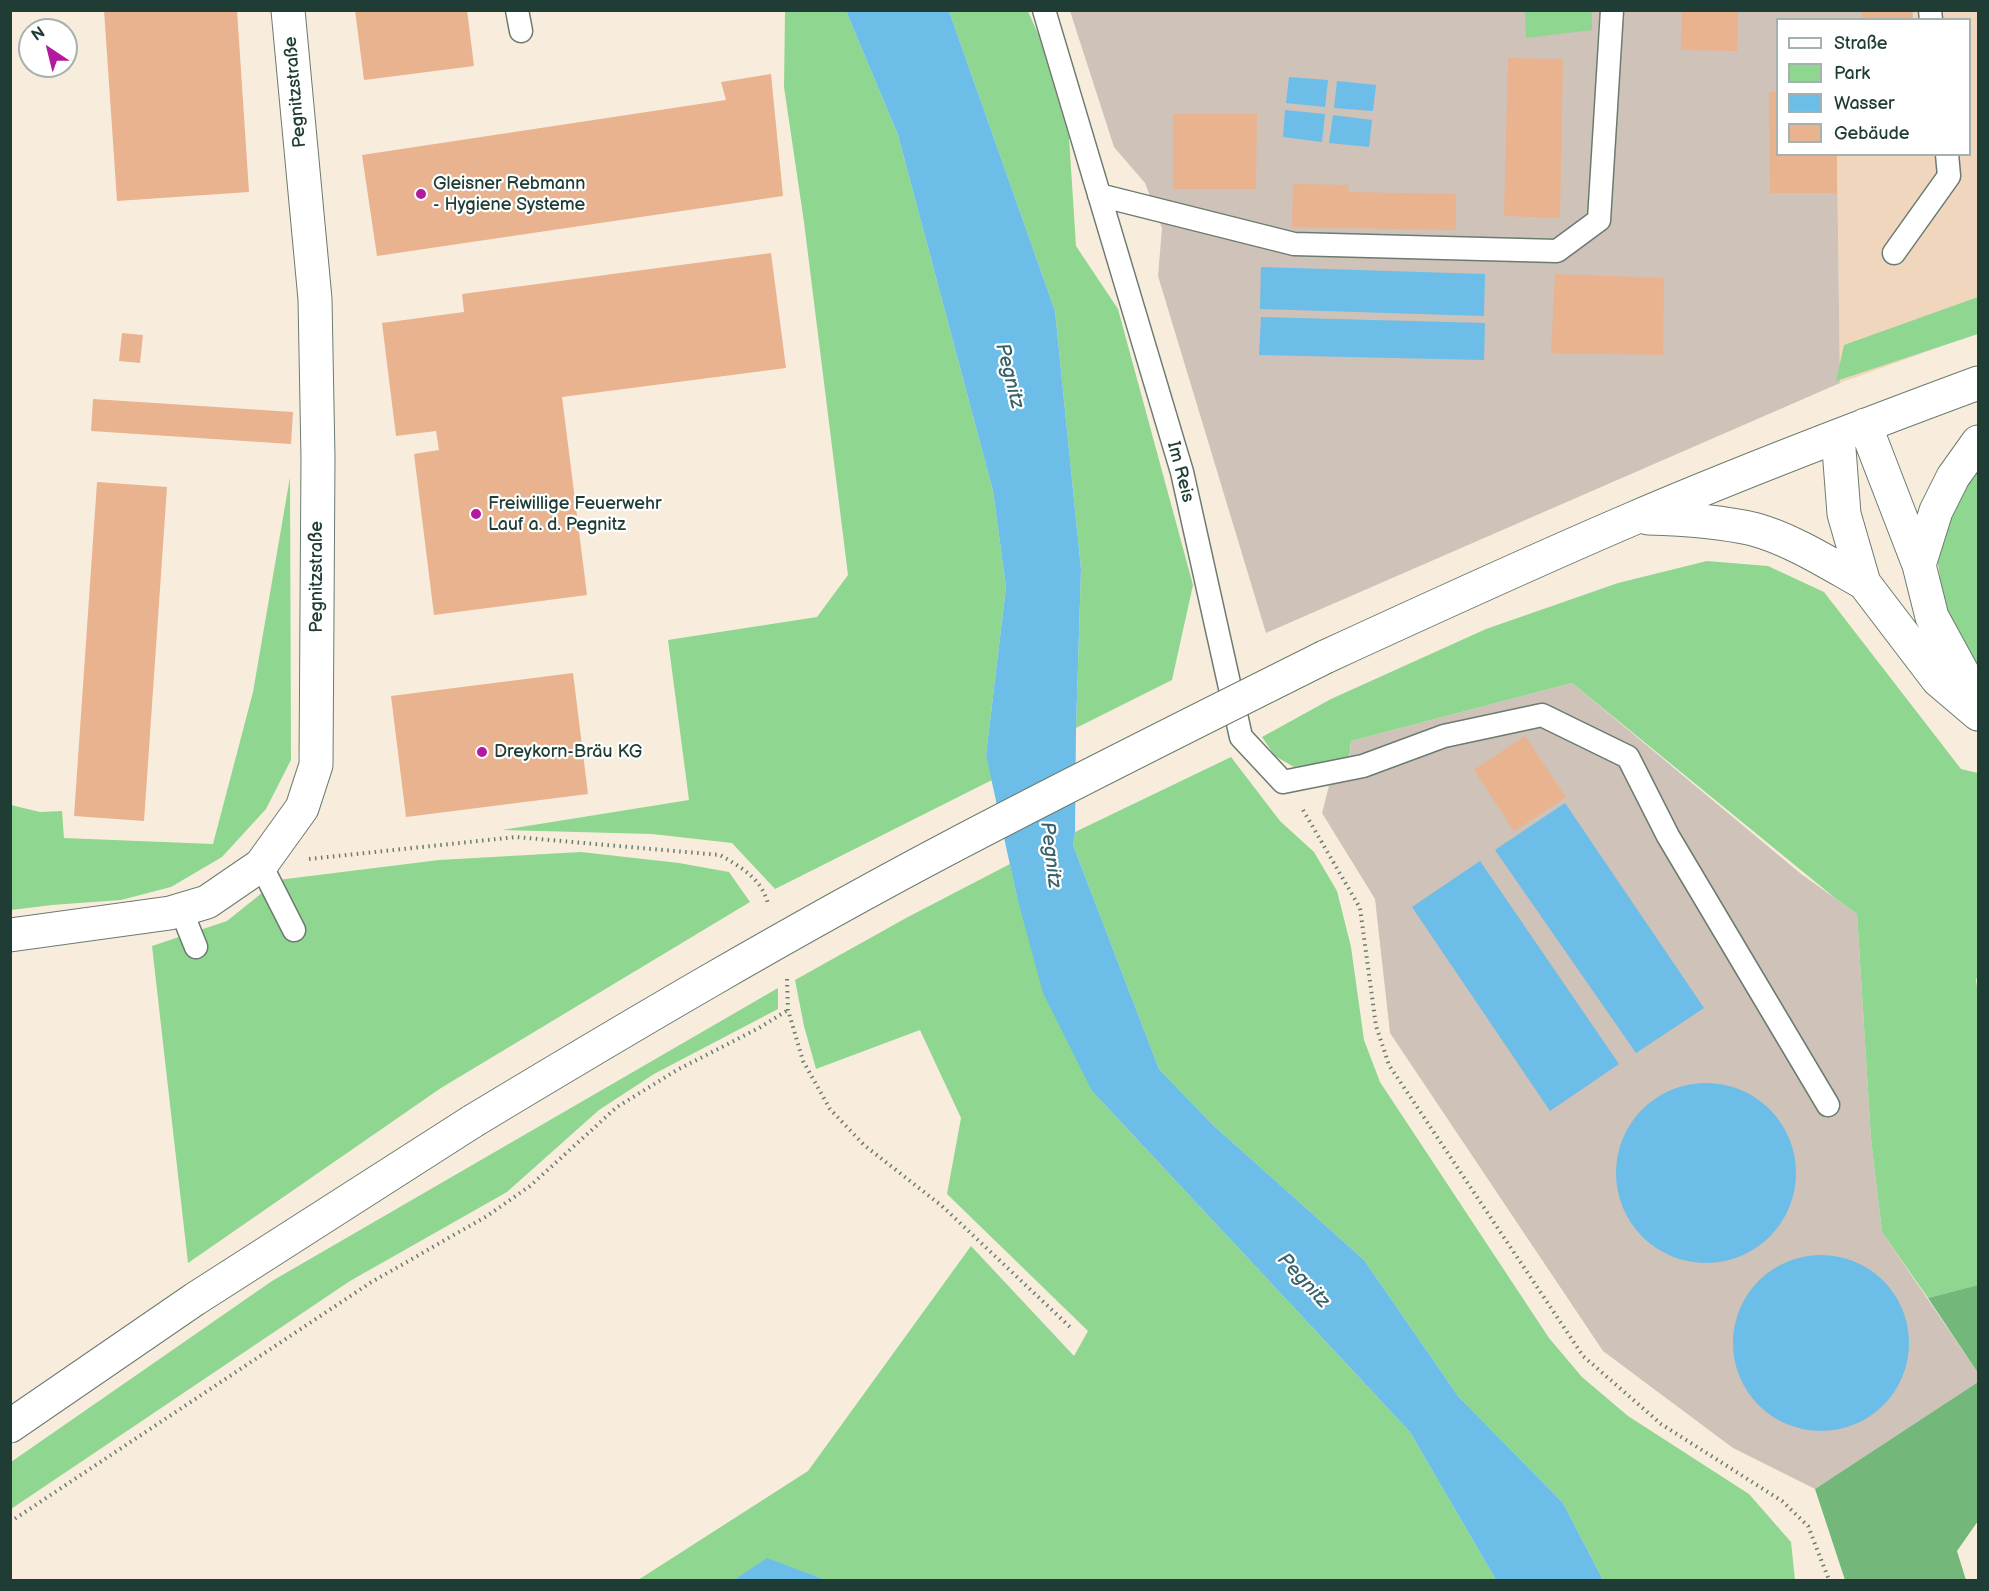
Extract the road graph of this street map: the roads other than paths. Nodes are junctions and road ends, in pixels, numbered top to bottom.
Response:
1 (288, 10) edge
2 (1044, 10) edge
3 (1612, 10) edge
4 (1947, 156) edge
5 (1099, 195) junction
6 (1894, 253) dead end
7 (1978, 383) edge
8 (1851, 430) junction
9 (1978, 442) edge
10 (1634, 518) junction
11 (1919, 565) junction
12 (1864, 583) junction
13 (1978, 701) edge
14 (1978, 714) edge
15 (261, 865) junction
16 (181, 910) junction
17 (294, 930) dead end
18 (10, 935) edge
19 (196, 947) dead end
20 (1828, 1105) dead end
21 (10, 1426) edge

1 - 15 main road, Pegnitzstraße
2 - 5 lane, Im Reis
3 - 5 lane
4 - 6 lane
5 - 20 lane, Im Reis
7 - 8 main road
8 - 10 main road
8 - 11 main road
8 - 12 main road
9 - 11 main road
10 - 12 main road
10 - 21 main road, bridge
11 - 13 main road
12 - 14 main road
15 - 16 main road, Pegnitzstraße
15 - 17 lane
16 - 18 main road, Pegnitzstraße
16 - 19 lane

